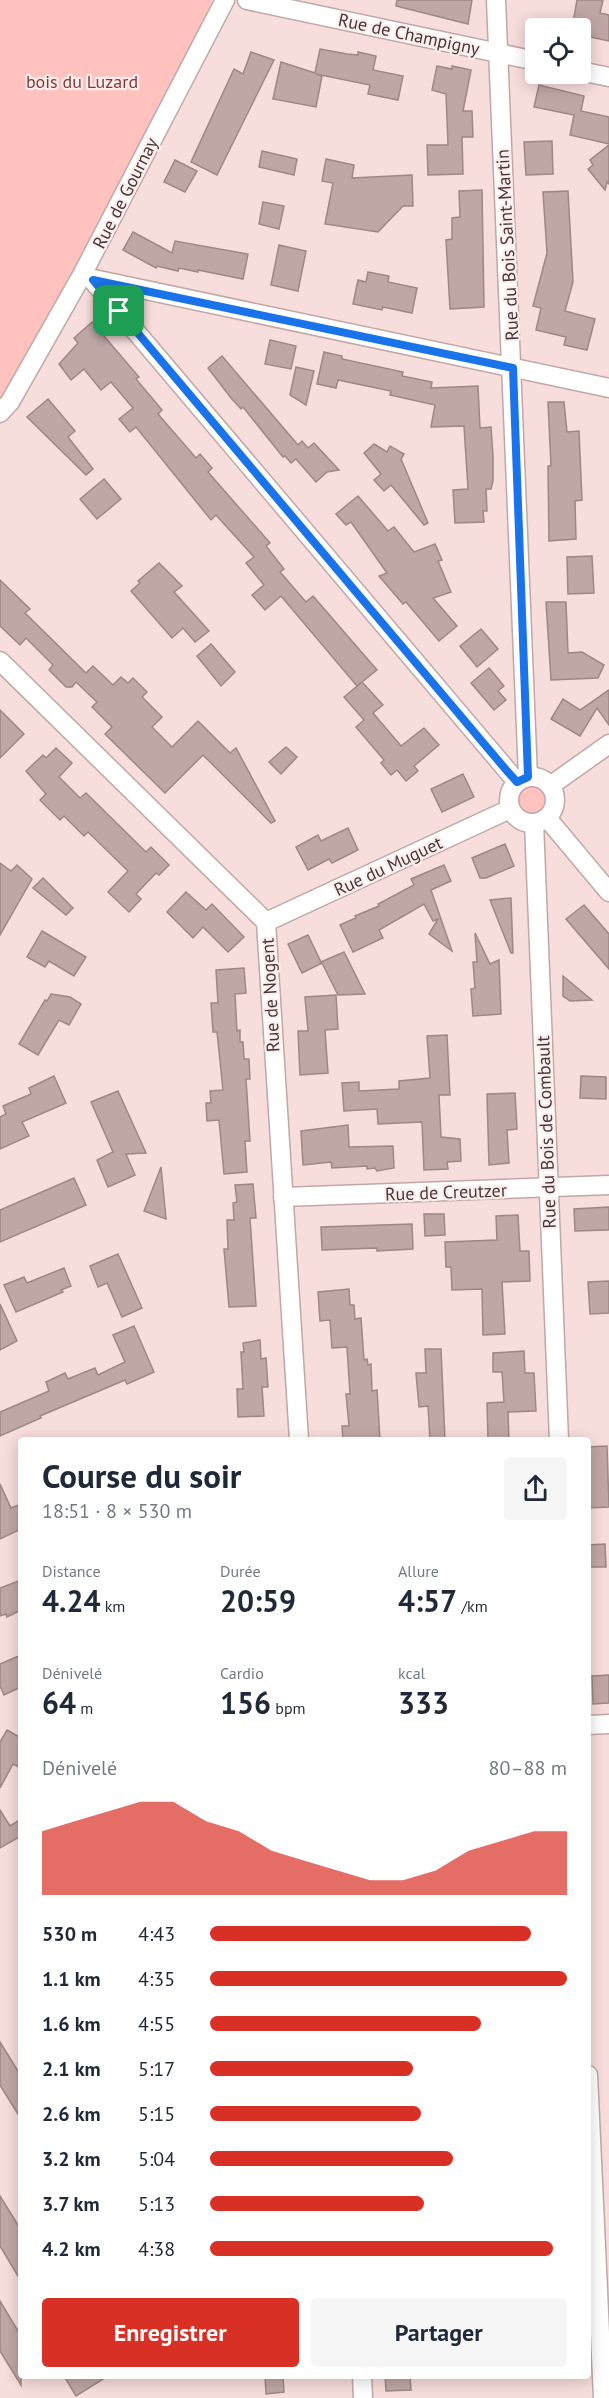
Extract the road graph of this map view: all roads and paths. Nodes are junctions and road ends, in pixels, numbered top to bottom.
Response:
1 (225, 0) edge
2 (248, 0) edge
3 (496, 0) edge
4 (499, 53) junction
5 (525, 59) edge
6 (591, 73) edge
7 (609, 77) edge
8 (88, 278) junction
9 (513, 368) junction
10 (609, 388) edge
11 (0, 413) edge
12 (0, 662) edge
13 (609, 744) edge
14 (523, 780) junction
15 (550, 786) junction
16 (510, 809) junction
17 (540, 821) junction
18 (609, 892) edge
19 (266, 922) junction
20 (609, 1185) edge
21 (547, 1189) junction
22 (283, 1197) junction
23 (299, 1437) edge
24 (559, 1437) edge
25 (609, 1724) edge
26 (591, 1725) edge
27 (591, 2140) edge
28 (362, 2379) edge
29 (363, 2398) edge
30 (603, 2398) edge

1 - 8 street, Rue de Gournay
2 - 4 street, Rue de Champigny
3 - 4 street, Rue du Bois Saint-Martin
4 - 5 street, Rue de Champigny
4 - 9 street, Rue du Bois Saint-Martin
6 - 7 street
8 - 9 street
8 - 11 street, Rue de Gournay
8 - 14 street
9 - 10 street
9 - 14 street, Rue du Bois Saint-Martin
12 - 19 street, Rue de Nogent
13 - 15 street
14 - 15 street
14 - 16 street
15 - 17 street
16 - 17 street
16 - 19 street, Rue du Muguet
17 - 18 street
17 - 21 street, Rue du Bois de Combault
19 - 22 street, Rue de Nogent
20 - 21 street, Rue de Creutzer
21 - 22 street, Rue de Creutzer
21 - 24 street, Rue du Bois de Combault
22 - 23 street, Rue de Nogent
25 - 26 street
27 - 30 street
28 - 29 street

